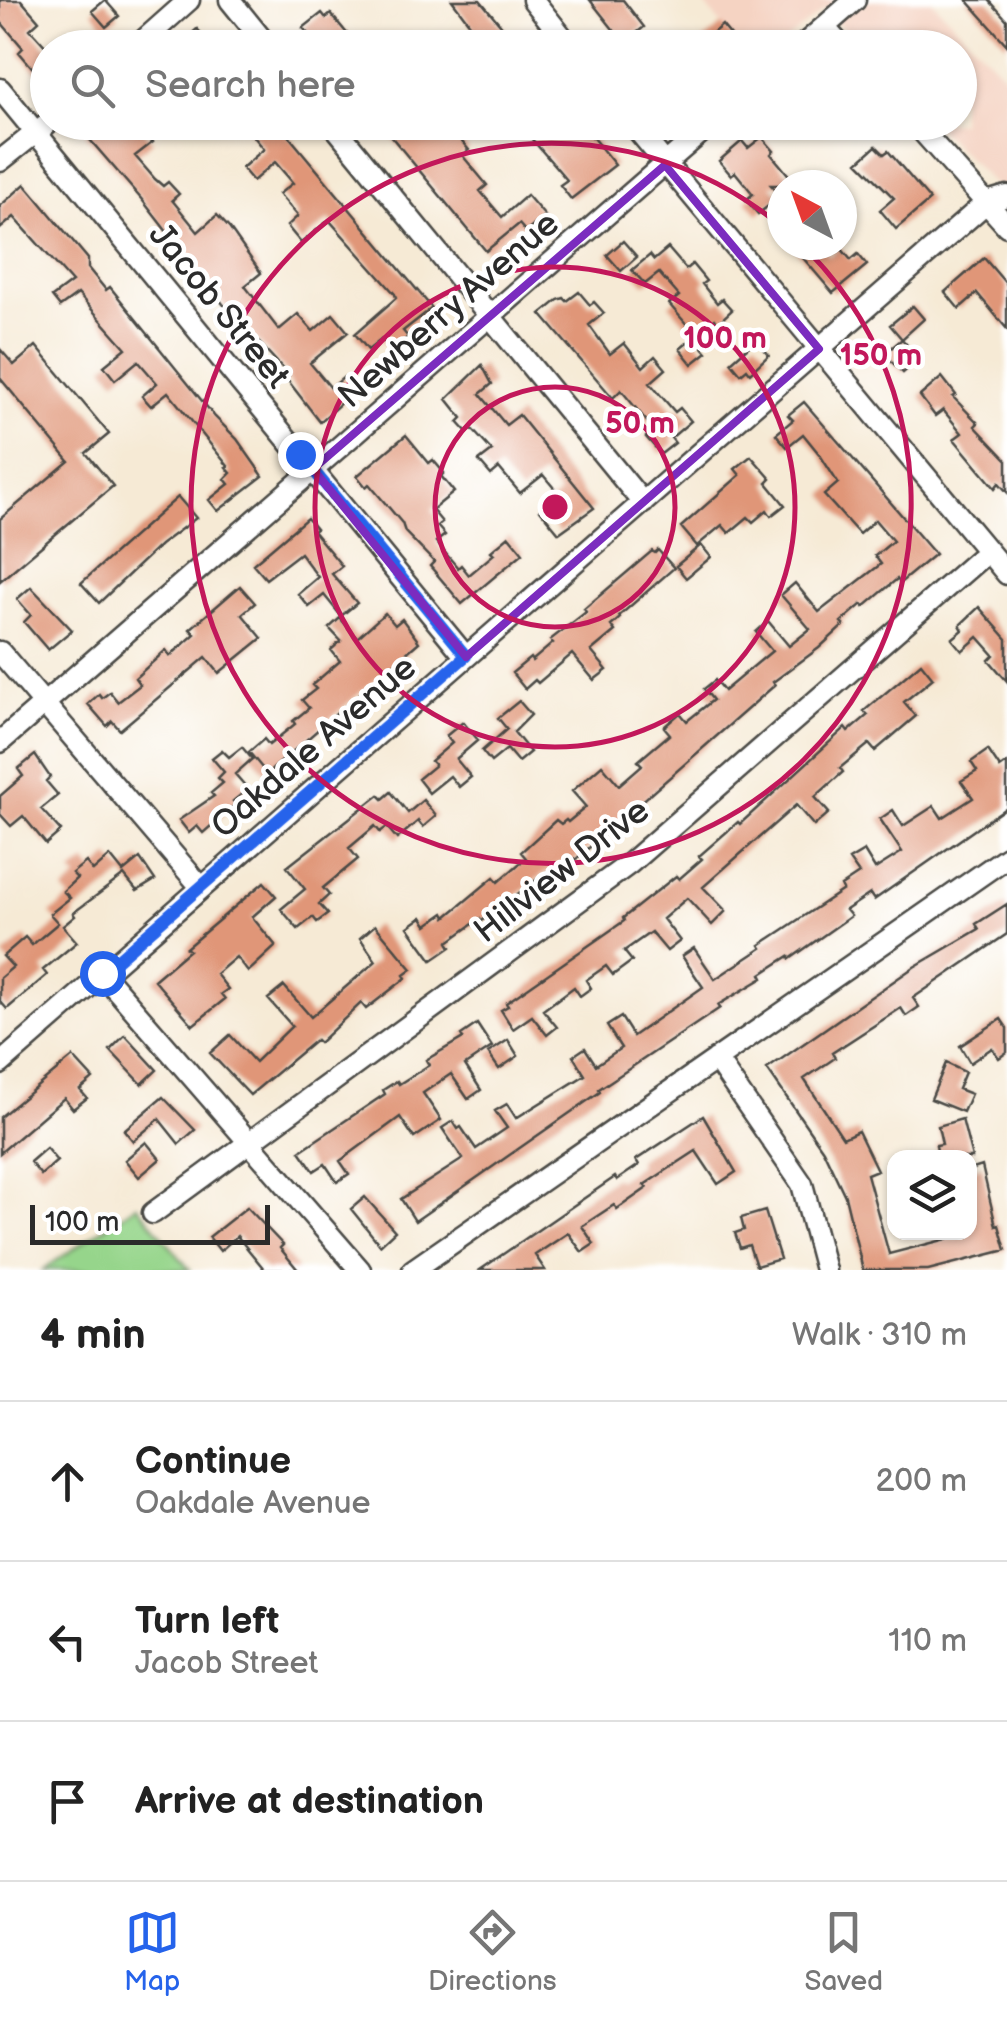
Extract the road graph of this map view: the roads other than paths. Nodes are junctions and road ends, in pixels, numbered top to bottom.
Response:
1 (189, 0) edge
2 (230, 0) edge
3 (534, 0) edge
4 (855, 0) edge
5 (824, 27) junction
6 (155, 30) edge
7 (254, 30) edge
8 (557, 30) edge
9 (821, 30) edge
10 (827, 30) edge
11 (0, 89) edge
12 (30, 116) edge
13 (30, 138) edge
14 (53, 140) edge
15 (346, 140) edge
16 (646, 140) edge
17 (692, 140) edge
18 (933, 140) edge
19 (0, 161) edge
20 (665, 164) junction
21 (997, 199) edge
22 (1007, 226) edge
23 (490, 316) junction
24 (819, 350) junction
25 (313, 469) junction
26 (642, 502) junction
27 (988, 552) junction
28 (1007, 574) edge
29 (0, 652) edge
30 (466, 656) junction
31 (43, 705) junction
32 (0, 742) edge
33 (1007, 858) edge
34 (201, 886) junction
35 (102, 973) junction
36 (716, 1060) junction
37 (0, 1064) edge
38 (250, 1143) junction
39 (153, 1213) dead end
40 (360, 1270) edge
41 (412, 1270) edge
42 (825, 1270) edge

1 - 6 street
2 - 7 street
3 - 8 street
4 - 5 street
5 - 9 street
5 - 10 street
11 - 12 street, Jacob Street
13 - 19 street
14 - 25 street, Jacob Street
15 - 23 street
16 - 20 street
17 - 20 street, Newberry Avenue
18 - 21 street
20 - 23 street, Newberry Avenue
20 - 24 street
21 - 22 street
21 - 24 street, Oakdale Avenue
23 - 25 street, Newberry Avenue
23 - 26 street
24 - 26 street, Oakdale Avenue
24 - 27 street
25 - 30 street, Jacob Street
25 - 31 street, Newberry Avenue
26 - 30 street, Oakdale Avenue
27 - 28 street
27 - 38 street, Hillview Drive
29 - 31 street
30 - 34 street, Oakdale Avenue
31 - 32 street, Newberry Avenue
31 - 34 street
33 - 36 street
34 - 35 street, Oakdale Avenue
35 - 37 street, Oakdale Avenue
35 - 38 street
36 - 41 street
36 - 42 street
38 - 39 street, Hillview Drive
38 - 40 street

